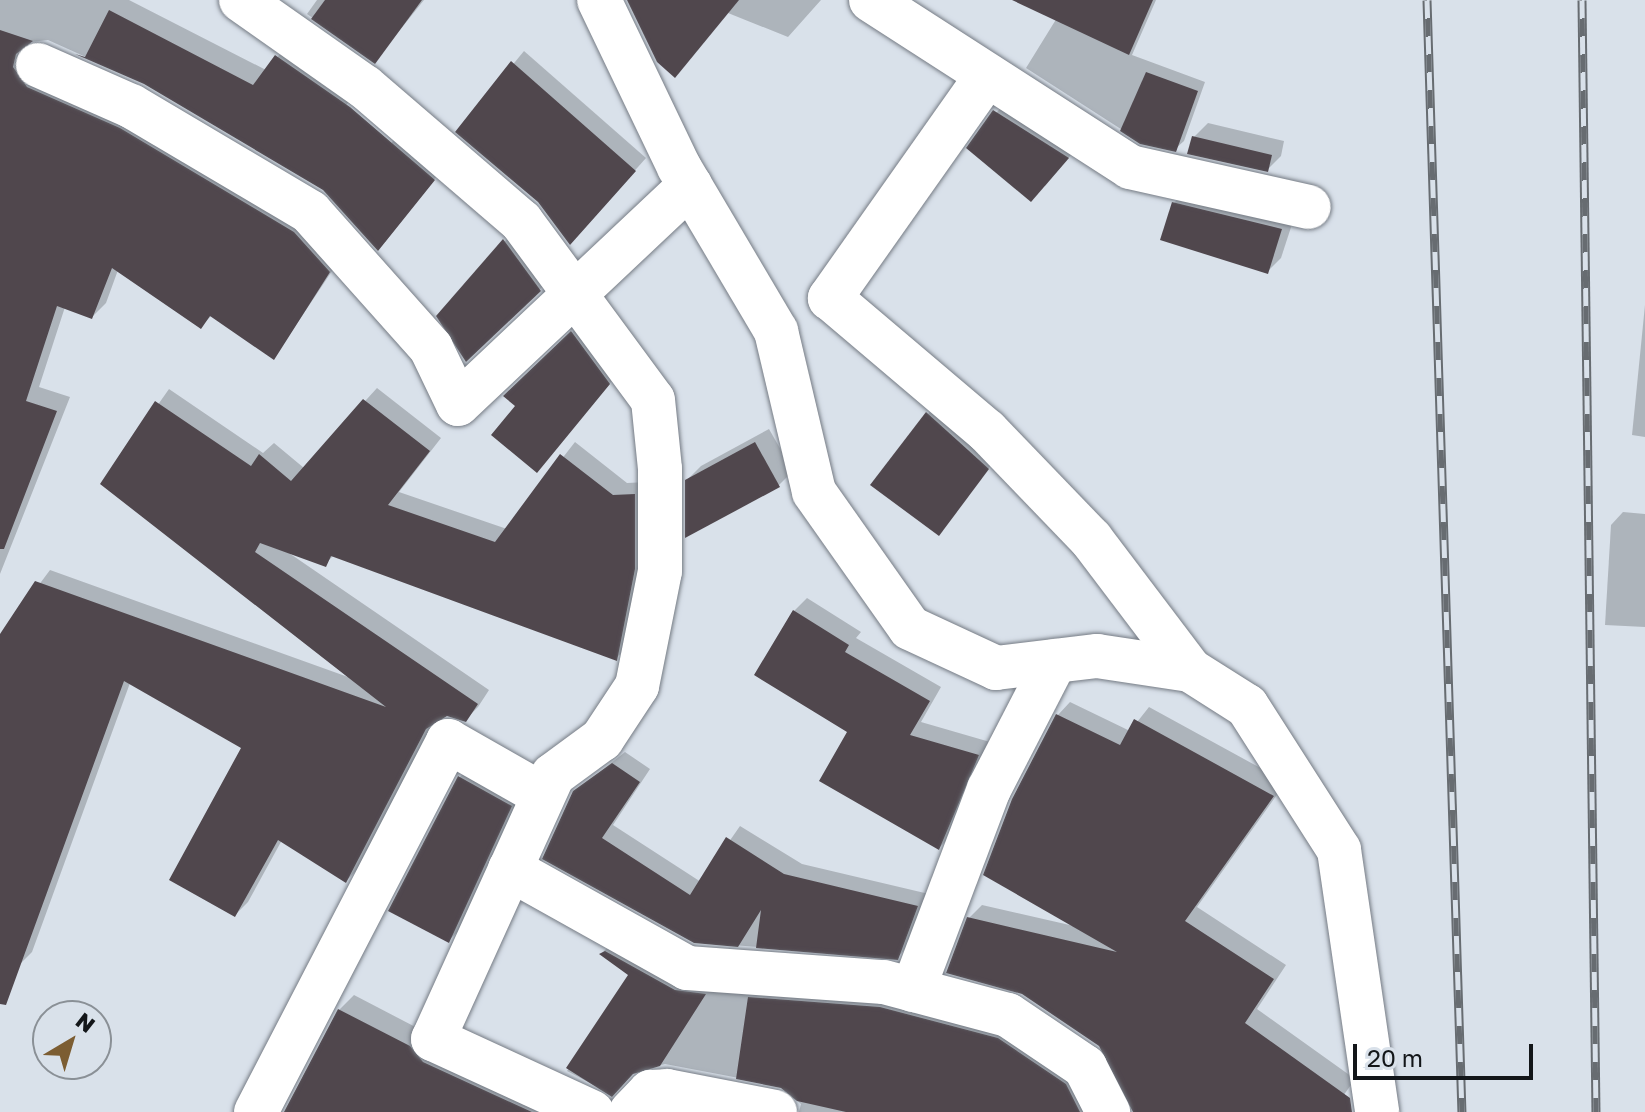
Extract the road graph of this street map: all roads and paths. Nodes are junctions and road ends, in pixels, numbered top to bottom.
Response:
1 (241, 0) edge
2 (599, 0) edge
3 (871, 0) edge
4 (38, 65) dead end
5 (986, 77) junction
6 (690, 185) junction
7 (1309, 207) dead end
8 (576, 291) junction
9 (1055, 661) junction
10 (1190, 670) junction
11 (543, 795) junction
12 (510, 869) junction
13 (913, 990) junction
14 (256, 1112) edge
15 (592, 1112) edge
16 (631, 1112) edge
17 (775, 1112) edge
18 (1108, 1112) edge
19 (1377, 1112) edge

1 - 8 street
2 - 6 street
3 - 5 street
4 - 8 street
5 - 7 street
5 - 10 street
6 - 8 street
6 - 9 street
8 - 11 street
9 - 10 street
9 - 13 street
10 - 19 street
11 - 12 street
11 - 14 street
12 - 13 street
12 - 15 street
13 - 18 street
16 - 17 street

